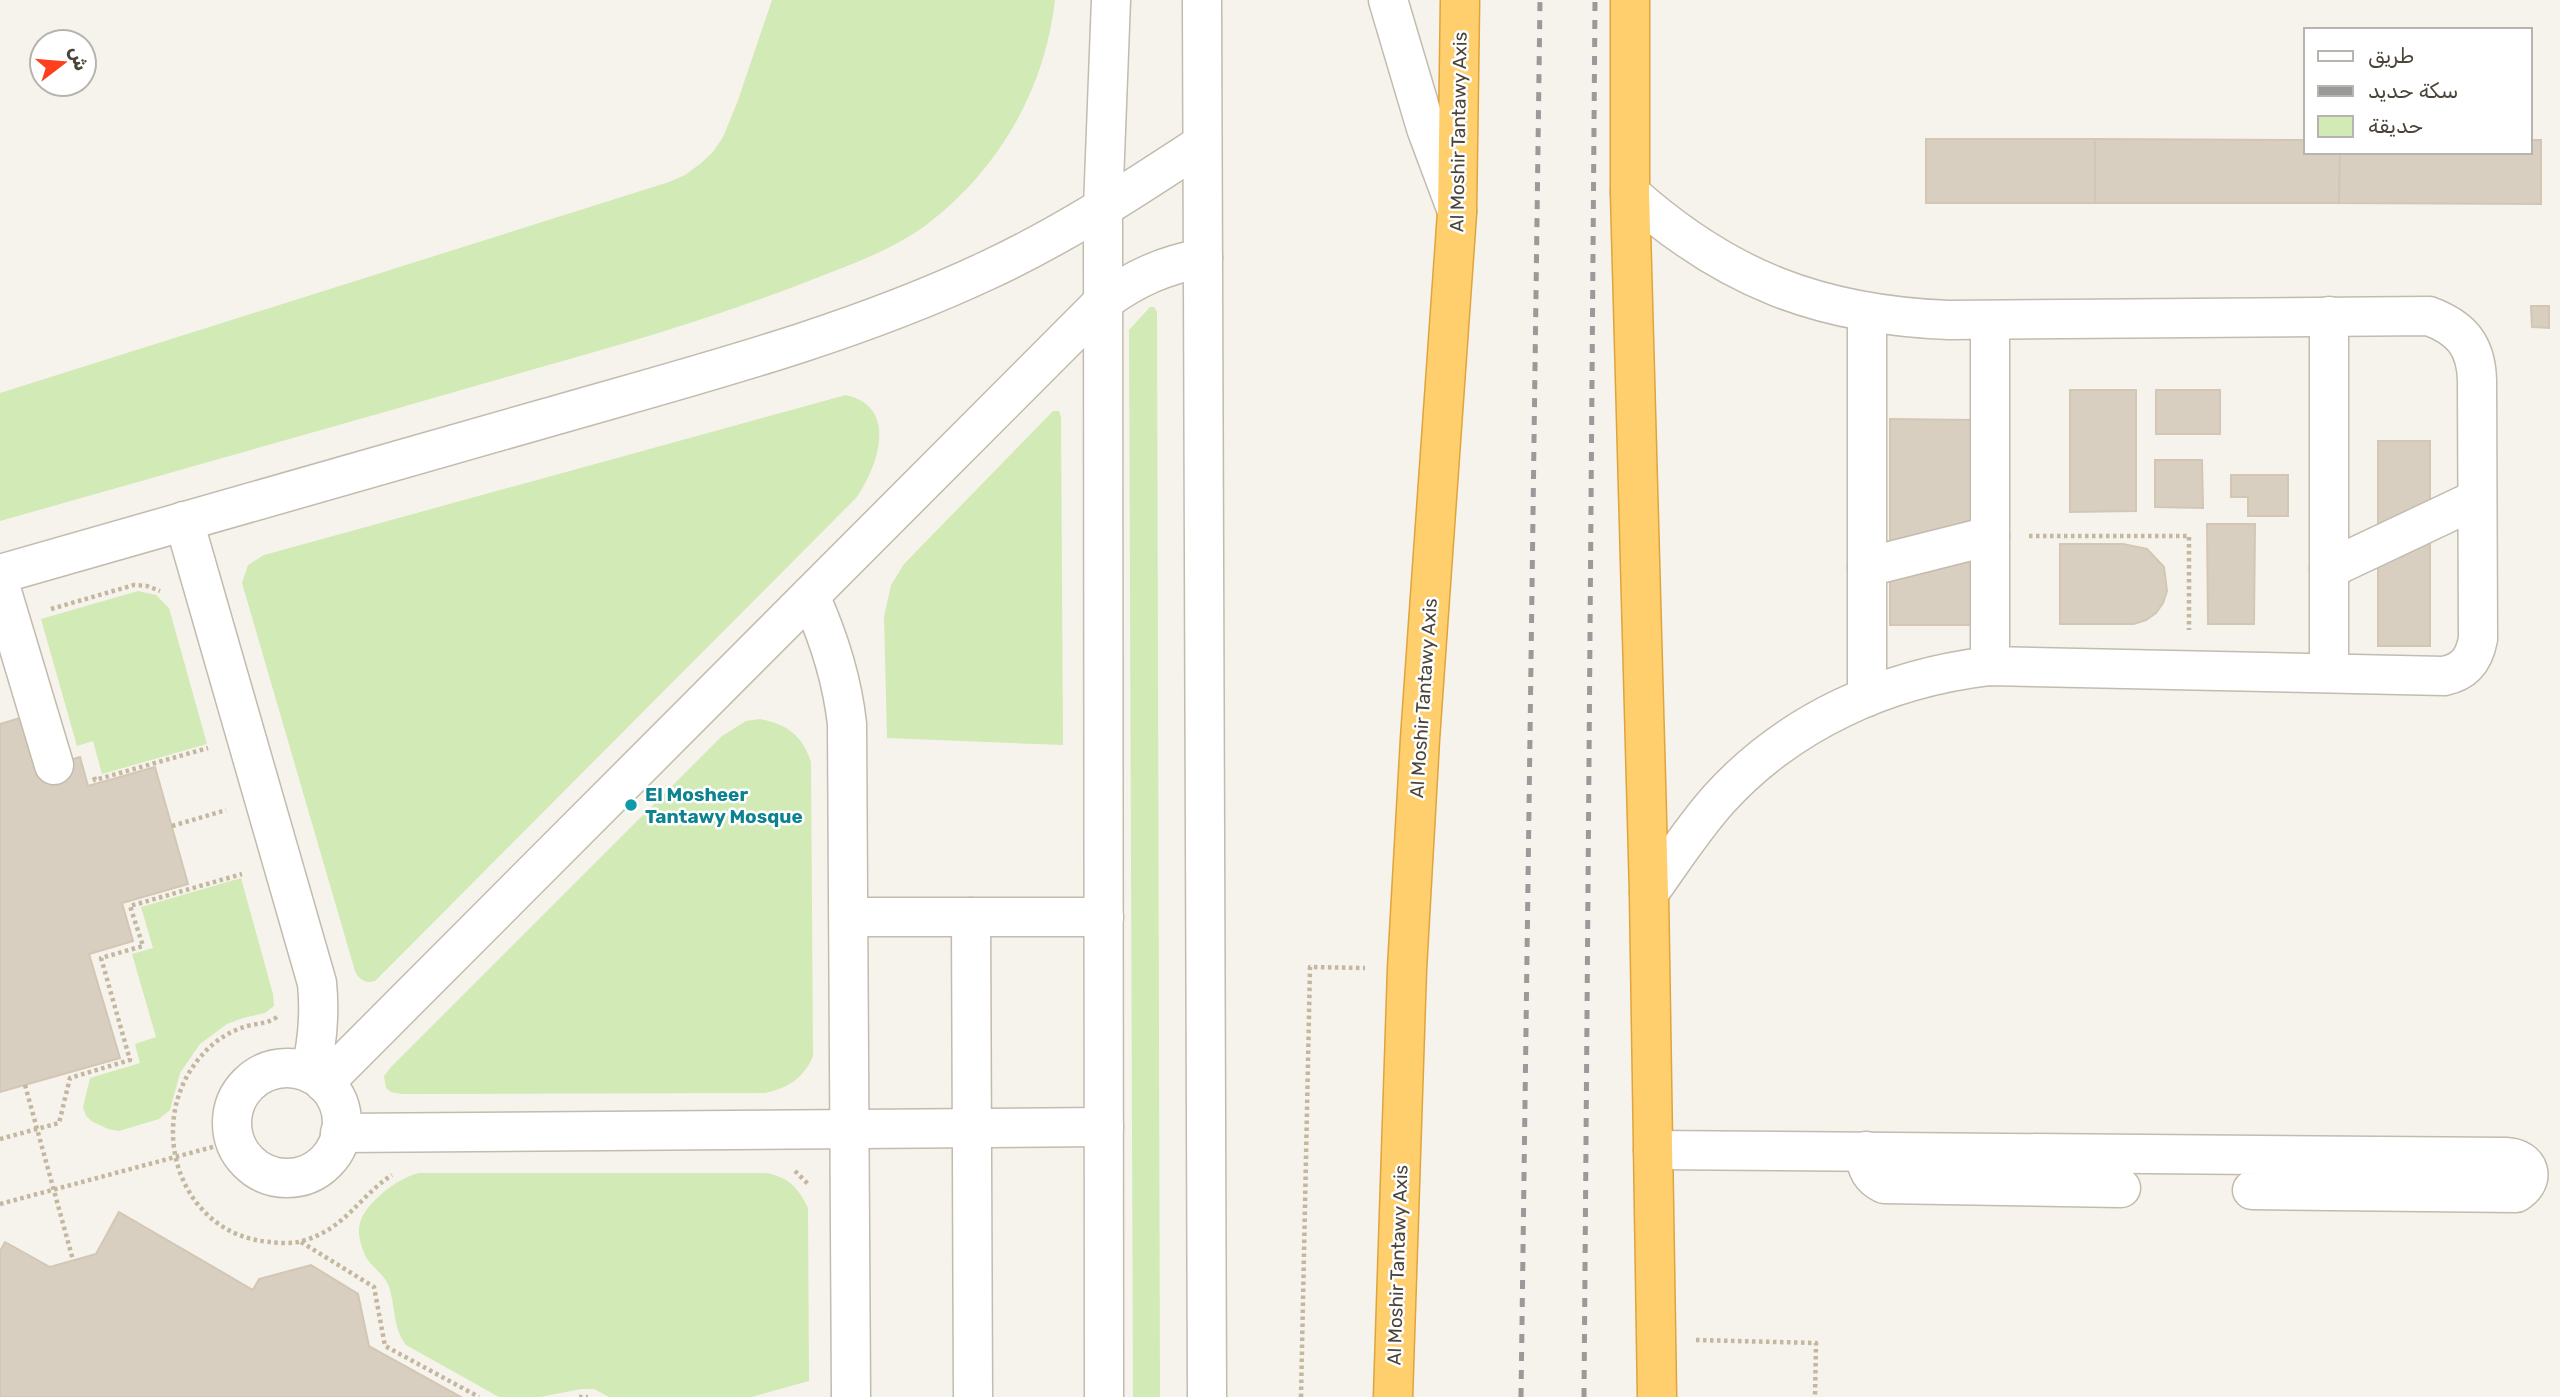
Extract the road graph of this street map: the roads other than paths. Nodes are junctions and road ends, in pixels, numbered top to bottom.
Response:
1 (1111, 0) edge
2 (1202, 0) edge
3 (1388, 0) edge
4 (1461, 0) edge
5 (1630, 0) edge
6 (1202, 144) junction
7 (1630, 193) junction
8 (1103, 208) junction
9 (1457, 213) junction
10 (1203, 258) junction
11 (1104, 301) junction
12 (1867, 313) junction
13 (2329, 316) junction
14 (1990, 320) junction
15 (2477, 499) junction
16 (184, 521) junction
17 (1990, 536) junction
18 (1867, 568) junction
19 (2329, 569) junction
20 (0, 573) edge
21 (0, 585) edge
22 (810, 596) junction
23 (1990, 666) junction
24 (2329, 673) junction
25 (1867, 697) junction
26 (54, 765) dead end
27 (1648, 892) junction
28 (849, 917) junction
29 (971, 917) junction
30 (1104, 917) junction
31 (317, 1078) junction
32 (1104, 1127) junction
33 (850, 1128) junction
34 (972, 1128) junction
35 (340, 1133) junction
36 (1653, 1150) junction
37 (1866, 1151) junction
38 (2121, 1188) dead end
39 (2252, 1190) dead end
40 (851, 1397) edge
41 (973, 1397) edge
42 (1104, 1397) edge
43 (1207, 1397) edge
44 (1393, 1397) edge
45 (1657, 1397) edge

1 - 8 street
2 - 6 street
3 - 9 street
4 - 9 highway, Al Moshir Tantawy Axis
5 - 7 highway
6 - 8 street
6 - 10 street
7 - 12 street
7 - 27 highway
8 - 11 street
8 - 16 street
9 - 44 highway, Al Moshir Tantawy Axis
10 - 11 street
10 - 43 street
11 - 22 street
11 - 30 street
12 - 14 street
12 - 18 street
13 - 14 street
13 - 15 street
13 - 19 street
14 - 17 street
15 - 19 street
15 - 24 street
16 - 20 street
16 - 31 street
17 - 18 street
17 - 23 street
18 - 25 street
19 - 24 street
21 - 26 street
22 - 28 street
22 - 31 street
23 - 24 street
23 - 25 street
25 - 27 street
27 - 36 highway
28 - 29 street
28 - 33 street
29 - 30 street
29 - 34 street
30 - 32 street
31 - 35 street
31 - 35 street
32 - 34 street
32 - 42 street
33 - 34 street
33 - 35 street
33 - 40 street
34 - 41 street
36 - 37 street
36 - 45 highway
37 - 38 street
37 - 39 street

